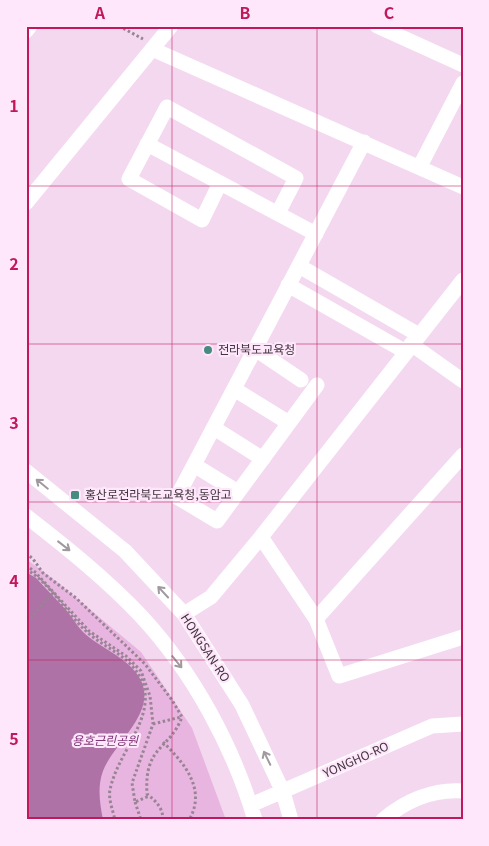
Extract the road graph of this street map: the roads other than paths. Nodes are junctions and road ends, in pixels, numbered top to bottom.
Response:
1 (30, 26) edge
2 (171, 26) edge
3 (377, 26) edge
4 (26, 31) edge
5 (149, 45) junction
6 (463, 65) edge
7 (463, 83) edge
8 (364, 142) junction
9 (147, 144) junction
10 (420, 166) junction
11 (220, 183) junction
12 (463, 187) edge
13 (26, 203) edge
14 (278, 214) junction
15 (316, 234) junction
16 (298, 266) junction
17 (463, 280) edge
18 (288, 286) junction
19 (412, 344) junction
20 (255, 349) junction
21 (301, 380) dead end
22 (463, 382) edge
23 (317, 385) dead end
24 (234, 389) junction
25 (289, 422) junction
26 (214, 428) junction
27 (463, 455) edge
28 (263, 459) junction
29 (194, 465) junction
30 (26, 471) edge
31 (238, 492) junction
32 (26, 516) edge
33 (261, 536) junction
34 (184, 614) junction
35 (316, 619) junction
36 (463, 637) edge
37 (463, 724) edge
38 (463, 791) edge
39 (283, 792) junction
40 (253, 812) edge
41 (291, 820) edge
42 (383, 820) edge

1 - 4 street
2 - 5 street
3 - 6 street
5 - 8 street
5 - 13 street
7 - 10 street
8 - 10 street
8 - 15 street
9 - 11 street
9 - 11 street
9 - 14 street
10 - 12 street
11 - 14 street
14 - 15 street
15 - 16 street
16 - 18 street
16 - 19 street
17 - 19 street
18 - 19 street
18 - 20 street
19 - 22 street
19 - 33 street
20 - 21 street
20 - 24 street
23 - 25 street
24 - 25 street
24 - 26 street
25 - 28 street
26 - 28 street
26 - 29 street
27 - 35 street
28 - 31 street
29 - 31 street
29 - 31 street
34 -> 30 street, HONGSAN-RO
32 -> 40 street
33 - 34 street
33 - 35 street
39 -> 34 street, HONGSAN-RO
35 - 36 street
37 - 39 street, YONGHO-RO
38 - 42 street
39 - 40 street, YONGHO-RO
39 - 41 street, HONGSAN-RO

